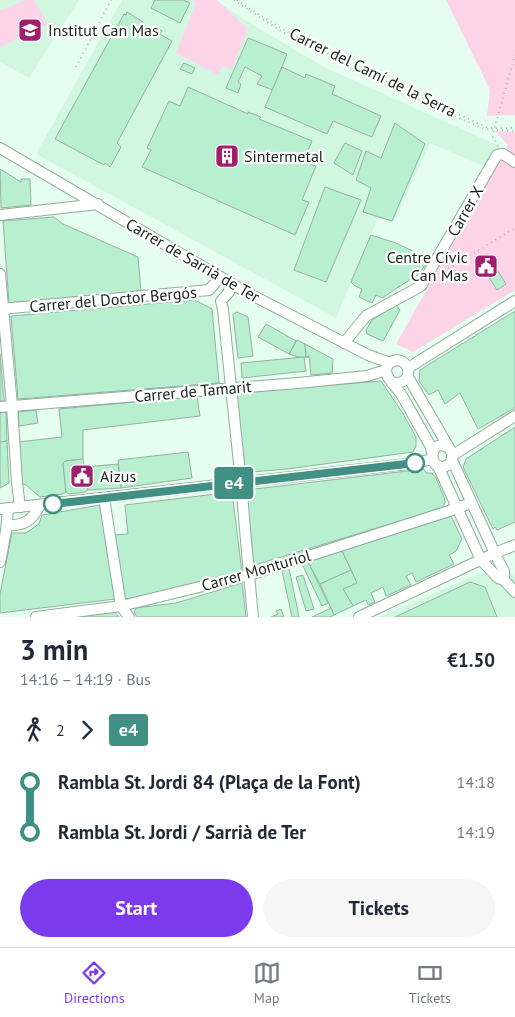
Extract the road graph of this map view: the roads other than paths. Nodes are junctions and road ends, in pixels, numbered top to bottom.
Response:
1 (0, 148) edge
2 (515, 162) edge
3 (98, 204) junction
4 (0, 215) edge
5 (0, 274) edge
6 (220, 277) junction
7 (230, 283) junction
8 (515, 301) edge
9 (1, 309) edge
10 (344, 343) junction
11 (388, 366) junction
12 (408, 372) junction
13 (392, 382) junction
14 (231, 388) junction
15 (12, 406) junction
16 (0, 407) edge
17 (515, 416) edge
18 (451, 455) junction
19 (434, 459) junction
20 (241, 483) junction
21 (104, 498) junction
22 (471, 503) junction
23 (42, 505) junction
24 (20, 507) junction
25 (458, 508) junction
26 (4, 509) edge
27 (7, 525) junction
28 (515, 540) edge
29 (515, 545) edge
30 (495, 553) junction
31 (481, 560) junction
32 (0, 562) edge
33 (248, 575) junction
34 (504, 580) junction
35 (515, 592) edge
36 (121, 606) junction
37 (36, 617) edge
38 (129, 617) edge
39 (254, 617) edge
40 (359, 617) edge

1 - 3 street, Carrer de Sarrià de Ter
2 - 10 street, Carrer X
3 - 4 street
3 - 6 street, Carrer de Sarrià de Ter
5 - 9 street
6 - 7 street, Carrer de Sarrià de Ter
6 - 9 street, Carrer del Doctor Bergós
7 - 10 street, Carrer de Sarrià de Ter
7 - 14 street
8 - 12 street
9 - 15 street
10 - 11 street, Carrer de Sarrià de Ter
11 - 12 street
11 - 13 street
11 - 14 street, Carrer de Tamarit
12 - 13 street
12 - 18 street
13 - 19 street
14 - 15 street, Carrer de Tamarit
14 - 20 street
15 - 16 street, Carrer de Tamarit
15 - 24 street
17 - 18 street
18 - 19 street
18 - 19 street
18 - 22 street
19 - 20 street
19 - 25 street
20 - 21 street
20 - 33 street
21 - 23 street
21 - 36 street
22 - 25 street, Carrer Monturiol
22 - 30 street
23 - 24 street
23 - 27 street
24 - 26 street
25 - 31 street
25 - 33 street, Carrer Monturiol
26 - 27 street
27 - 32 street
28 - 30 street
29 - 30 street
30 - 31 street
30 - 34 street
31 - 34 street
31 - 40 street
33 - 36 street, Carrer Monturiol
33 - 39 street
34 - 35 street
36 - 37 street, Carrer Monturiol
36 - 38 street

